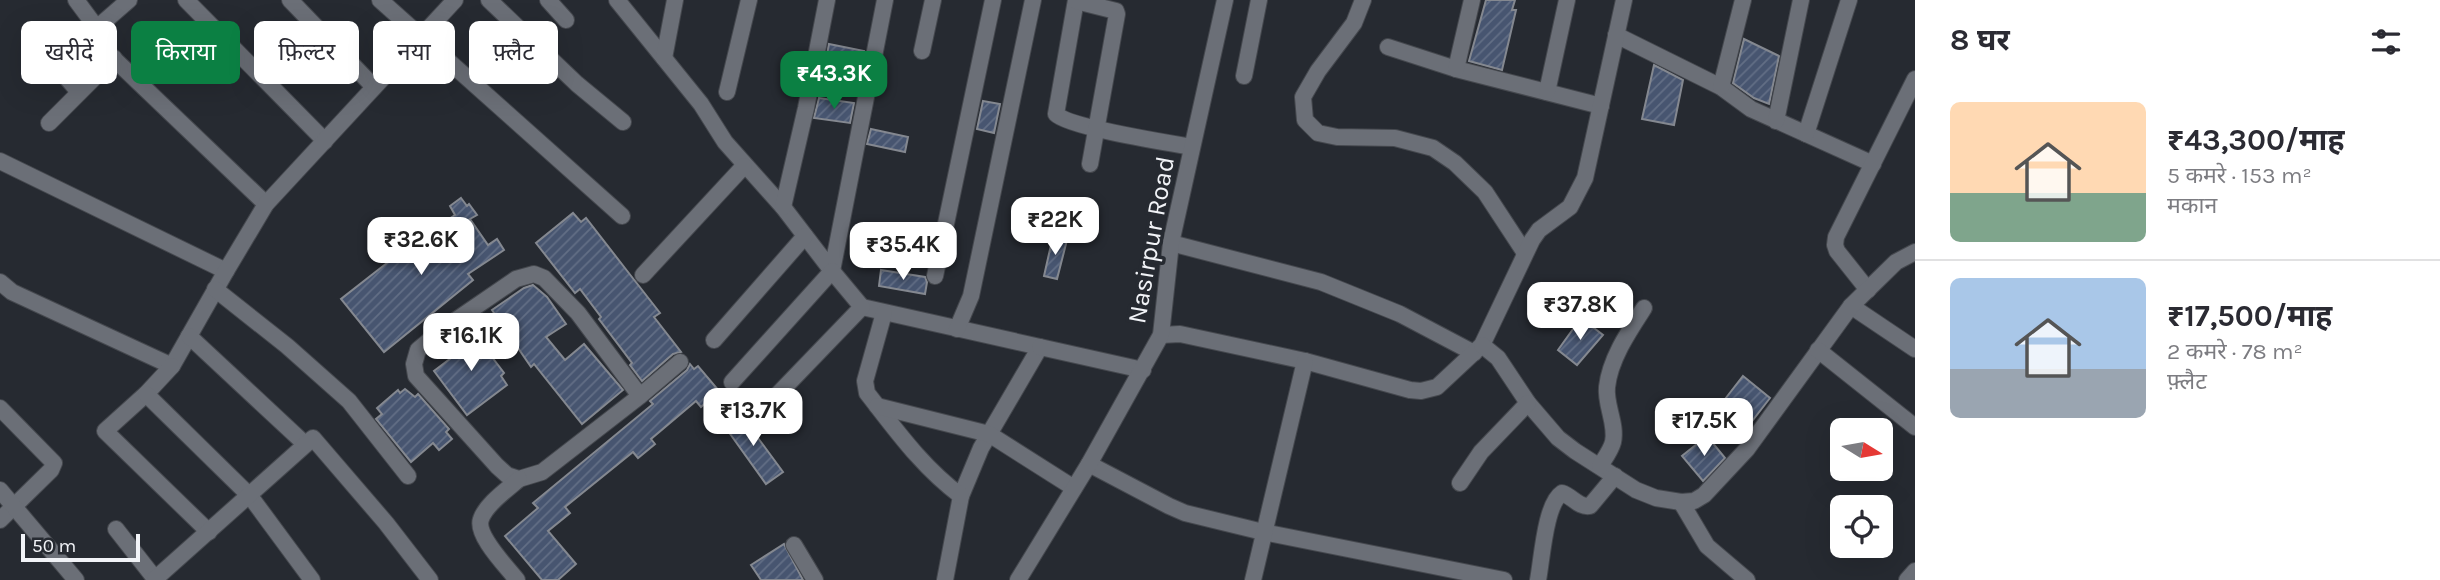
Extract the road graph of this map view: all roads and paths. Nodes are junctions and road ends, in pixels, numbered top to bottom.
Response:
1 (76, 0) edge
2 (129, 0) edge
3 (186, 0) edge
4 (290, 0) edge
5 (380, 0) edge
6 (455, 0) edge
7 (489, 0) edge
8 (548, 0) edge
9 (617, 0) edge
10 (675, 0) edge
11 (748, 0) edge
12 (827, 0) edge
13 (885, 0) edge
14 (933, 0) edge
15 (993, 0) edge
16 (1033, 0) edge
17 (1225, 0) edge
18 (1259, 0) edge
19 (1363, 0) edge
20 (1472, 0) edge
21 (1567, 0) edge
22 (1624, 0) edge
23 (1743, 0) edge
24 (1801, 0) edge
25 (1849, 0) edge
26 (1076, 1) edge
27 (566, 20) dead end
28 (87, 21) edge
29 (103, 21) edge
30 (402, 21) edge
31 (435, 21) edge
32 (1616, 35) junction
33 (1388, 47) dead end
34 (922, 51) dead end
35 (664, 58) junction
36 (117, 61) edge
37 (455, 69) edge
38 (1457, 69) junction
39 (1244, 76) dead end
40 (1915, 79) edge
41 (72, 84) edge
42 (87, 84) edge
43 (377, 84) edge
44 (374, 87) junction
45 (1721, 87) junction
46 (79, 92) junction
47 (727, 92) dead end
48 (1547, 92) junction
49 (1601, 106) junction
50 (1776, 121) junction
51 (623, 122) dead end
52 (49, 123) dead end
53 (1097, 129) junction
54 (1806, 134) junction
55 (325, 141) junction
56 (1192, 147) junction
57 (0, 161) edge
58 (1090, 164) dead end
59 (1873, 164) junction
60 (744, 166) junction
61 (266, 204) junction
62 (783, 207) junction
63 (622, 216) dead end
64 (805, 236) junction
65 (1171, 243) junction
66 (1915, 252) edge
67 (1525, 253) junction
68 (226, 271) junction
69 (832, 271) junction
70 (643, 275) dead end
71 (936, 276) dead end
72 (0, 282) edge
73 (215, 289) junction
74 (1868, 290) junction
75 (1851, 306) junction
76 (862, 307) junction
77 (1644, 308) dead end
78 (884, 313) junction
79 (957, 329) junction
80 (1161, 335) junction
81 (189, 336) junction
82 (714, 340) dead end
83 (1040, 348) junction
84 (1478, 349) junction
85 (1915, 349) edge
86 (1818, 350) junction
87 (1305, 361) junction
88 (680, 362) dead end
89 (172, 366) junction
90 (1143, 370) junction
91 (732, 382) dead end
92 (146, 394) junction
93 (640, 396) junction
94 (1528, 403) junction
95 (877, 406) junction
96 (0, 408) edge
97 (758, 415) dead end
98 (1915, 427) edge
99 (989, 434) junction
100 (305, 444) junction
101 (1088, 464) junction
102 (1600, 466) junction
103 (408, 475) dead end
104 (1615, 476) junction
105 (519, 478) junction
106 (1460, 483) dead end
107 (1074, 488) junction
108 (0, 490) edge
109 (250, 496) junction
110 (961, 496) junction
111 (1681, 502) junction
112 (15, 506) junction
113 (0, 520) edge
114 (116, 529) dead end
115 (209, 532) junction
116 (1264, 532) junction
117 (794, 545) dead end
118 (1915, 571) edge
119 (155, 579) edge
120 (76, 580) edge
121 (312, 580) edge
122 (430, 580) edge
123 (517, 580) edge
124 (815, 580) edge
125 (945, 580) edge
126 (1018, 580) edge
127 (1253, 580) edge
128 (1504, 580) edge
129 (1538, 580) edge
130 (1747, 580) edge
131 (1907, 580) edge

1 - 28 street
2 - 29 street
3 - 55 street
4 - 44 street
5 - 30 street
6 - 31 street
7 - 51 street
8 - 27 street
9 - 35 street
10 - 35 street
11 - 47 street
12 - 62 street
13 - 69 street
14 - 34 street
15 - 71 street
16 - 79 street
17 - 56 street, Nasirpur Road
18 - 39 street
19 - 67 street
20 - 38 street
21 - 48 street
22 - 32 street
23 - 45 street
24 - 50 street
25 - 54 street
26 - 53 street
26 - 53 street
32 - 45 street
32 - 49 street
33 - 38 street
35 - 60 street
36 - 61 street
37 - 63 street
38 - 48 street
40 - 59 street
41 - 46 street
42 - 46 street
43 - 44 street
44 - 55 street
45 - 50 street
46 - 52 street
48 - 49 street
49 - 67 street
50 - 54 street
53 - 56 street
53 - 58 street
54 - 59 street
55 - 61 street
56 - 65 street, Nasirpur Road
57 - 68 street
59 - 74 street
60 - 62 street
60 - 70 street
61 - 68 street
62 - 64 street
64 - 69 street
64 - 82 street
65 - 80 street, Nasirpur Road
65 - 84 street
66 - 74 street
67 - 84 street
68 - 73 street
69 - 76 street
69 - 91 street
72 - 89 street
73 - 81 street
73 - 103 street
74 - 75 street
75 - 85 street
75 - 86 street
76 - 78 street
76 - 97 street
77 - 102 street
78 - 79 street
78 - 95 street
79 - 83 street
80 - 87 street
80 - 90 street, Nasirpur Road
81 - 89 street
81 - 100 street
83 - 90 street
83 - 99 street
84 - 87 street
84 - 94 street
86 - 98 street
86 - 111 street
87 - 116 street
88 - 93 street
89 - 92 street
90 - 101 street, Nasirpur Road
92 - 109 street
92 - 115 street
93 - 105 street
93 - 105 street
94 - 102 street
94 - 106 street
95 - 99 street
95 - 110 street
96 - 112 street
99 - 107 street
99 - 110 street
100 - 109 street
100 - 122 street
101 - 107 street, Nasirpur Road
101 - 116 street
102 - 104 street
104 - 111 street
104 - 129 street
105 - 123 street
107 - 126 street, Nasirpur Road
108 - 112 street
109 - 115 street
109 - 121 street
110 - 125 street
111 - 130 street
112 - 113 street
112 - 120 street
114 - 119 street
115 - 119 street
116 - 127 street
116 - 128 street
117 - 124 street
118 - 131 street

